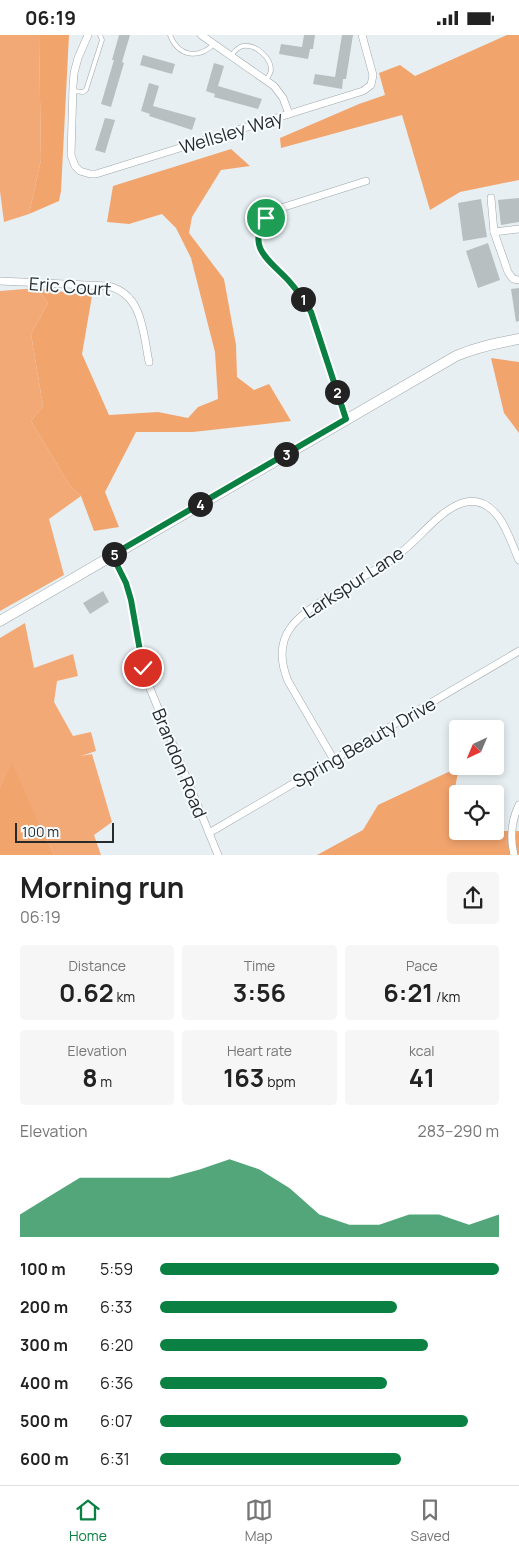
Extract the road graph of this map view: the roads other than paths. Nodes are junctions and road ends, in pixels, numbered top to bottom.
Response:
1 (88, 35) edge
2 (100, 35) edge
3 (170, 35) edge
4 (201, 35) edge
5 (362, 35) edge
6 (214, 44) junction
7 (231, 56) junction
8 (266, 81) junction
9 (73, 91) junction
10 (289, 114) junction
11 (366, 181) dead end
12 (491, 199) dead end
13 (519, 229) edge
14 (494, 232) junction
15 (519, 280) edge
16 (0, 281) edge
17 (519, 339) edge
18 (149, 362) dead end
19 (346, 419) junction
20 (112, 555) junction
21 (519, 560) edge
22 (0, 621) edge
23 (519, 651) edge
24 (334, 760) junction
25 (519, 805) edge
26 (209, 833) junction
27 (218, 855) edge
28 (514, 855) edge

1 - 9 street
2 - 9 lane
3 - 6 lane
4 - 6 street
5 - 10 street, Wellsley Way
6 - 7 street
7 - 8 street
7 - 8 lane
8 - 10 street
9 - 10 street, Wellsley Way
11 - 19 street
12 - 14 street
13 - 14 street
14 - 15 street
16 - 18 street, Eric Court
17 - 19 street
19 - 20 street
20 - 22 street
20 - 26 street, Brandon Road
21 - 24 street, Larkspur Lane
23 - 24 street, Spring Beauty Drive
24 - 26 street, Spring Beauty Drive
25 - 28 street
26 - 27 street, Brandon Road

